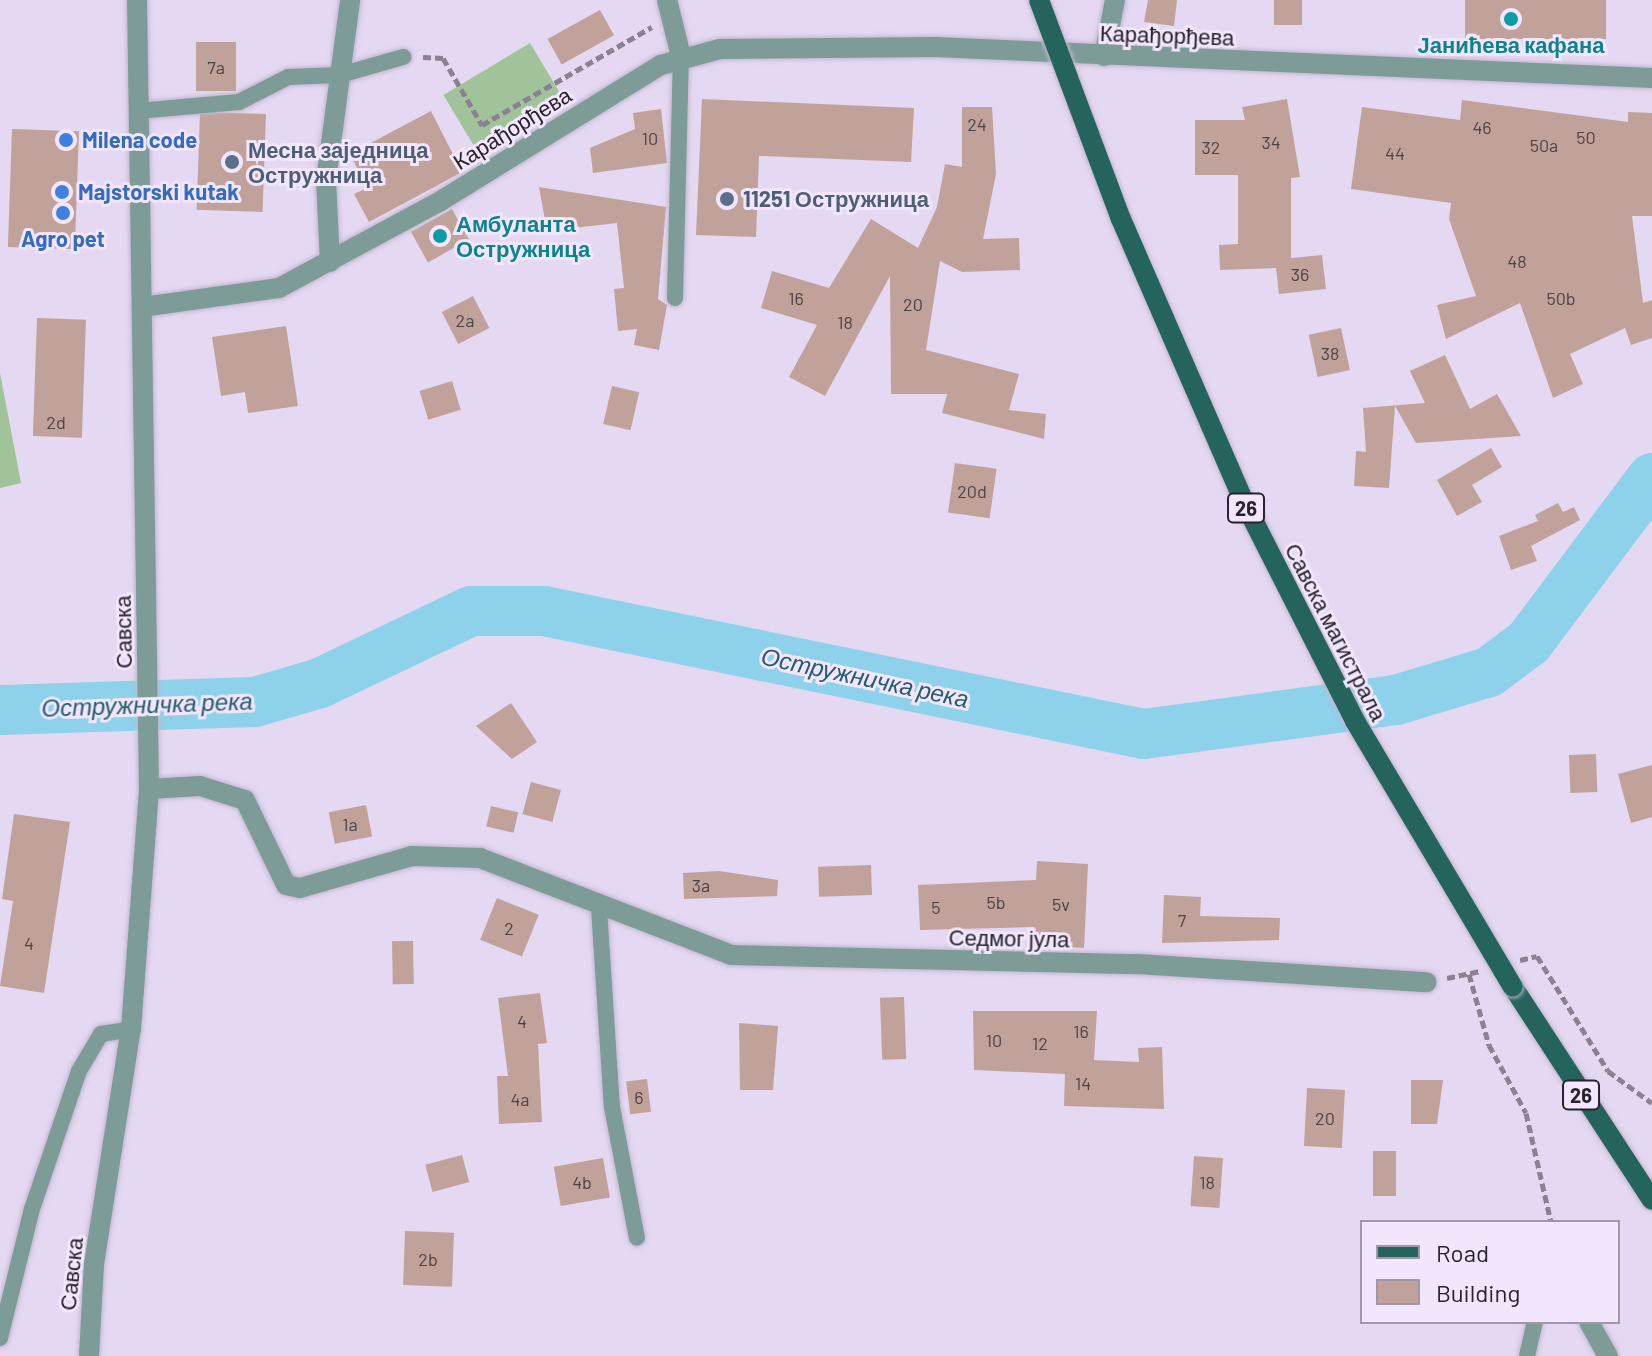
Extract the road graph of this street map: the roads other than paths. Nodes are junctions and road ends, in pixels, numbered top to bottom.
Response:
1 (137, 0) edge
2 (350, 0) edge
3 (667, 0) edge
4 (1039, 0) edge
5 (1115, 0) edge
6 (681, 56) junction
7 (1104, 56) junction
8 (403, 57) road end
9 (340, 75) junction
10 (1652, 78) edge
11 (138, 111) junction
12 (330, 262) junction
13 (675, 298) dead end
14 (142, 307) junction
15 (149, 789) junction
16 (599, 908) junction
17 (1426, 982) dead end
18 (131, 1029) junction
19 (1652, 1200) edge
20 (637, 1238) dead end
21 (1535, 1324) edge
22 (1590, 1324) edge
23 (0, 1338) edge
24 (89, 1356) edge
25 (1527, 1356) edge
26 (1608, 1356) edge

1 - 11 street, Савска
2 - 9 street
3 - 6 street
4 - 19 main road, Савска магистрала / 26, bridge
5 - 7 street
6 - 7 street, Карађорђева
6 - 12 street, Карађорђева
6 - 13 lane
7 - 10 street, Карађорђева
8 - 9 lane
9 - 11 lane
9 - 12 street
11 - 14 street, Савска
12 - 14 street, Карађорђева
14 - 15 street, Савска
15 - 16 street, Седмог јула
15 - 18 street, Савска
16 - 17 street, Седмог јула
16 - 20 lane
18 - 23 lane
18 - 24 street, Савска
21 - 25 lane
22 - 26 street

